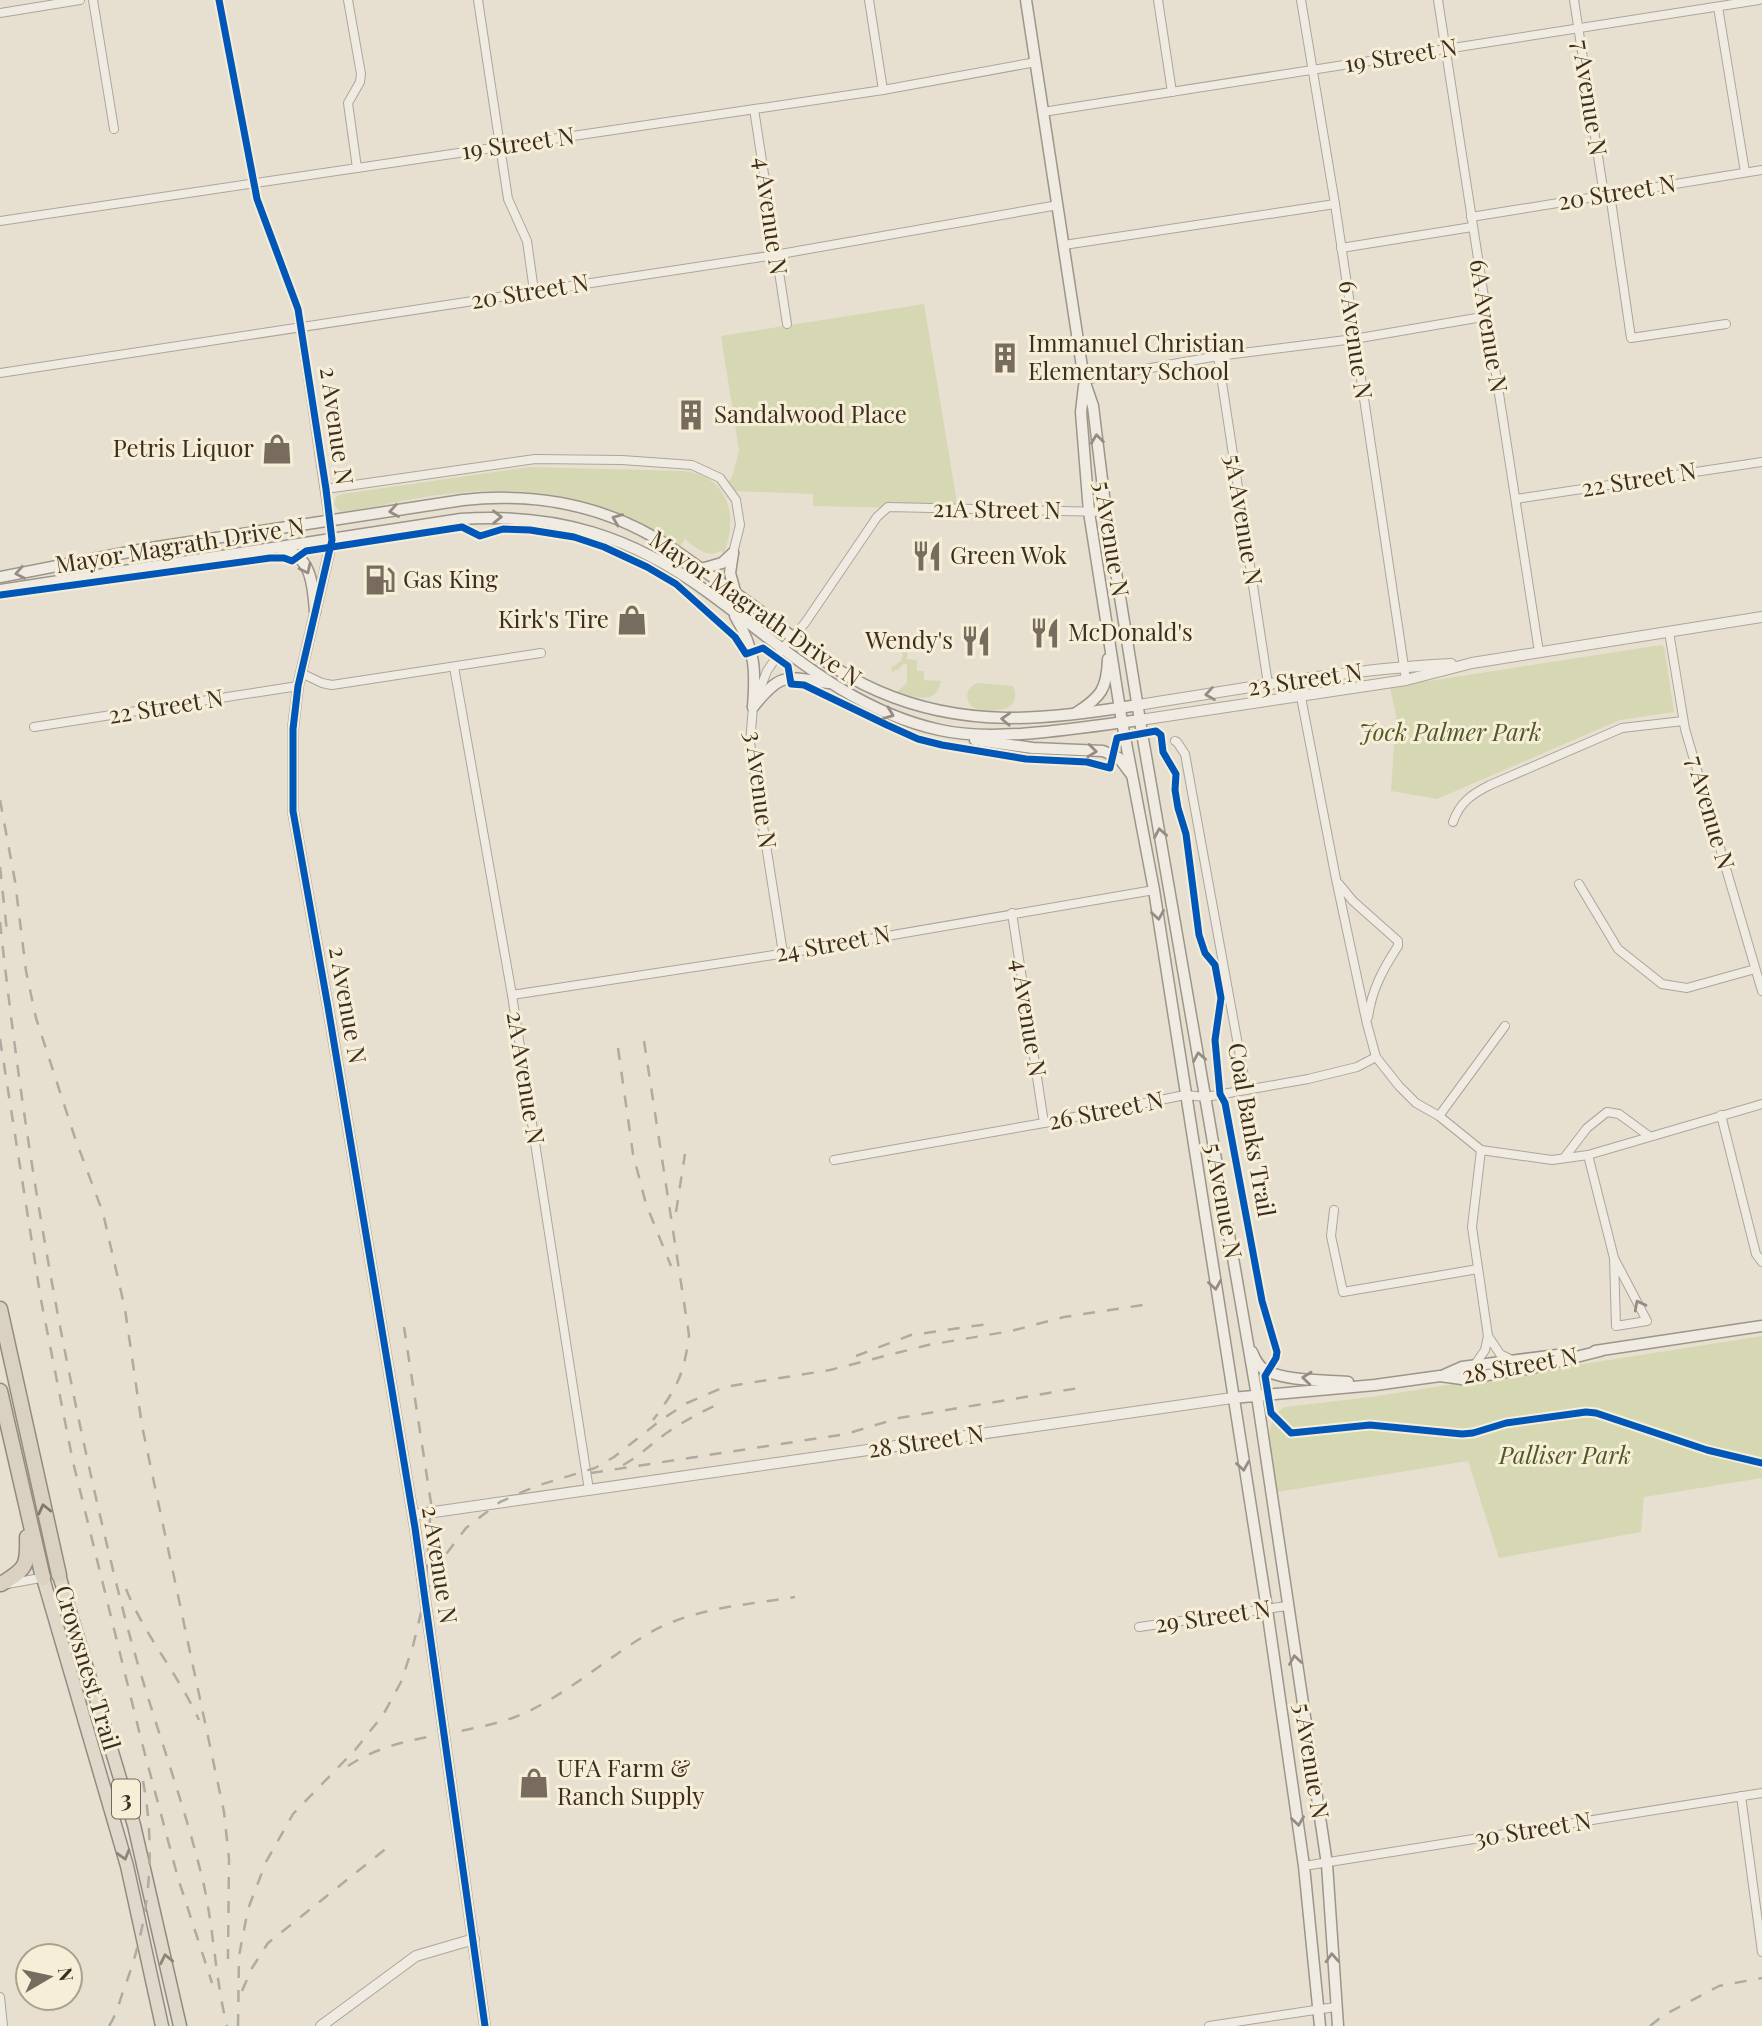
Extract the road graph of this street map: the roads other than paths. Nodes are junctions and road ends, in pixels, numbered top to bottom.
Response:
1 (80, 0) edge
2 (93, 0) edge
3 (219, 0) edge
4 (348, 0) edge
5 (478, 0) edge
6 (869, 0) edge
7 (1026, 0) edge
8 (1158, 0) edge
9 (1301, 0) edge
10 (1438, 0) edge
11 (1574, 0) edge
12 (1759, 0) edge
13 (1718, 7) junction
14 (0, 13) edge
15 (1578, 28) junction
16 (1446, 49) junction
17 (1036, 62) junction
18 (1311, 70) junction
19 (883, 89) junction
20 (1172, 92) junction
21 (754, 109) junction
22 (1043, 112) junction
23 (114, 129) dead end
24 (500, 146) junction
25 (358, 168) junction
26 (1762, 170) edge
27 (1745, 172) junction
28 (253, 182) junction
29 (1607, 195) junction
30 (1335, 204) junction
31 (1058, 205) junction
32 (0, 221) edge
33 (1472, 222) junction
34 (1064, 245) junction
35 (1341, 248) junction
36 (775, 255) junction
37 (534, 291) junction
38 (1488, 316) junction
39 (787, 324) dead end
40 (1726, 324) dead end
41 (302, 327) junction
42 (1354, 339) junction
43 (1217, 356) junction
44 (0, 373) edge
45 (1084, 380) junction
46 (1762, 462) edge
47 (326, 489) junction
48 (1516, 499) junction
49 (888, 507) joint
50 (1089, 512) junction
51 (1106, 512) junction
52 (329, 522) junction
53 (332, 540) junction
54 (272, 547) junction
55 (733, 553) junction
56 (701, 569) junction
57 (0, 577) edge
58 (0, 590) edge
59 (735, 591) junction
60 (732, 611) junction
61 (315, 612) junction
62 (1762, 617) edge
63 (1669, 632) junction
64 (792, 637) junction
65 (1109, 642) junction
66 (782, 649) junction
67 (1539, 652) junction
68 (541, 653) dead end
69 (1472, 663) junction
70 (1404, 666) junction
71 (454, 667) junction
72 (301, 673) junction
73 (1406, 680) junction
74 (832, 683) junction
75 (1268, 684) junction
76 (298, 686) junction
77 (1301, 697) junction
78 (1138, 705) junction
79 (753, 707) junction
80 (1120, 708) junction
81 (1074, 715) junction
82 (1140, 720) junction
83 (1683, 720) junction
84 (1122, 722) junction
85 (34, 727) dead end
86 (952, 733) junction
87 (1175, 741) dead end
88 (1132, 776) junction
89 (1453, 822) dead end
90 (1336, 878) junction
91 (1579, 884) dead end
92 (1154, 890) junction
93 (1012, 914) junction
94 (783, 953) junction
95 (1755, 969) junction
96 (1762, 991) edge
97 (512, 995) junction
98 (1367, 1024) junction
99 (1505, 1026) dead end
100 (1376, 1057) junction
101 (1247, 1089) junction
102 (1185, 1095) junction
103 (1206, 1097) junction
104 (1762, 1104) edge
105 (1721, 1115) junction
106 (1439, 1116) junction
107 (1044, 1123) junction
108 (1649, 1136) junction
109 (1481, 1150) junction
110 (1588, 1155) junction
111 (1564, 1158) junction
112 (834, 1160) dead end
113 (1334, 1210) dead end
114 (1614, 1258) junction
115 (1762, 1262) edge
116 (1478, 1269) junction
117 (0, 1309) edge
118 (1762, 1326) edge
119 (1488, 1336) junction
120 (1247, 1342) junction
121 (1600, 1351) junction
122 (1512, 1360) junction
123 (1474, 1366) junction
124 (1440, 1376) junction
125 (1375, 1385) junction
126 (0, 1391) edge
127 (1256, 1396) junction
128 (1232, 1398) junction
129 (589, 1490) junction
130 (27, 1514) junction
131 (413, 1515) junction
132 (59, 1575) junction
133 (43, 1578) junction
134 (1, 1585) edge
135 (1287, 1606) junction
136 (1267, 1609) junction
137 (1139, 1627) dead end
138 (1762, 1793) edge
139 (1741, 1796) junction
140 (1327, 1864) junction
141 (1304, 1866) junction
142 (474, 1939) junction
143 (1762, 1952) edge
144 (0, 1997) edge
145 (1335, 2007) junction
146 (1317, 2010) junction
147 (162, 2025) edge
148 (3, 2026) edge
149 (180, 2026) edge
150 (321, 2026) edge
151 (485, 2026) edge
152 (1209, 2026) edge
153 (1320, 2026) edge
154 (1338, 2026) edge

1 - 14 street
2 - 23 street
3 - 28 street, 2 Avenue N
4 - 25 street
5 - 24 street
6 - 19 street
7 - 17 main road, 5 Avenue N
8 - 20 street
9 - 18 street, 6 Avenue N
10 - 16 street, 6A Avenue N
11 - 15 street, 7 Avenue N
12 - 13 street, 19 Street N
13 - 15 street, 19 Street N
13 - 27 street
15 - 16 street, 19 Street N
15 - 29 street, 7 Avenue N
16 - 18 street, 19 Street N
16 - 33 street, 6A Avenue N
17 - 19 street, 19 Street N
17 - 22 main road, 5 Avenue N
18 - 20 street, 19 Street N
18 - 30 street, 6 Avenue N
19 - 21 street, 19 Street N
20 - 22 street, 19 Street N
21 - 24 street, 19 Street N
21 - 36 street, 4 Avenue N
22 - 31 main road, 5 Avenue N
24 - 25 street, 19 Street N
24 - 37 street
25 - 28 street, 19 Street N
26 - 27 street, 20 Street N
27 - 29 street, 20 Street N
28 - 32 street, 19 Street N
28 - 41 street, 2 Avenue N
29 - 33 street, 20 Street N
29 - 40 street, 7 Avenue N
30 - 34 street
30 - 35 street, 6 Avenue N
31 - 34 main road, 5 Avenue N
31 - 36 street, 20 Street N
33 - 35 street, 20 Street N
33 - 38 street, 6A Avenue N
34 - 45 main road, 5 Avenue N
35 - 42 street, 6 Avenue N
36 - 37 street, 20 Street N
36 - 39 street, 4 Avenue N
37 - 41 street, 20 Street N
38 - 42 street
38 - 48 street, 6A Avenue N
41 - 44 street, 20 Street N
41 - 47 street, 2 Avenue N
42 - 43 street
42 - 70 street, 6 Avenue N
43 - 45 street
43 - 75 street, 5A Avenue N
45 - 50 main road, 5 Avenue N
51 -> 45 main road, 5 Avenue N
46 - 48 street, 22 Street N
47 - 52 street, 2 Avenue N
47 - 55 street, Mayor Magrath Drive N
48 - 67 street, 6A Avenue N
49 - 50 street, 21A Street N
49 - 64 street, 3 Avenue N
50 - 51 street, 21A Street N
50 - 65 main road, 5 Avenue N
51 - 78 main road, 5 Avenue N
52 - 53 street, 2 Avenue N
56 -> 52 main road, Mayor Magrath Drive N
52 -> 57 main road, Mayor Magrath Drive N
53 - 54 main road, Mayor Magrath Drive N
53 -> 60 main road, Mayor Magrath Drive N
53 - 61 street, 2 Avenue N
54 - 58 main road, Mayor Magrath Drive N
54 -> 61 main road
55 - 56 main road
55 - 59 main road
56 - 59 main road, Mayor Magrath Drive N
59 - 64 main road, Mayor Magrath Drive N
60 - 66 main road, Mayor Magrath Drive N
60 - 79 main road
61 - 72 street, 2 Avenue N
62 - 63 street, 23 Street N
63 - 67 street, 23 Street N
63 - 83 street, 7 Avenue N
64 - 66 street, 3 Avenue N
81 -> 64 main road, Mayor Magrath Drive N
65 - 80 main road, 5 Avenue N
65 - 81 main road
66 - 74 main road, Mayor Magrath Drive N
66 - 79 street, 3 Avenue N
67 - 69 street, 23 Street N
68 - 71 street
69 - 70 street, 23 Street N
69 - 73 street, 23 Street N
70 - 73 street, 6 Avenue N
70 - 75 street, 23 Street N
71 - 72 street
71 - 97 street, 2A Avenue N
72 - 76 street, 2 Avenue N
73 - 77 street, 23 Street N
74 - 79 main road
74 -> 86 main road, Mayor Magrath Drive N
75 -> 78 street, 23 Street N
76 - 85 street, 22 Street N
76 - 131 street, 2 Avenue N
77 - 82 street, 23 Street N
77 - 90 street
78 - 80 main road, Mayor Magrath Drive N
78 - 82 main road, 5 Avenue N
79 - 94 street, 3 Avenue N
80 - 81 main road, Mayor Magrath Drive N
80 - 84 main road, 5 Avenue N
82 - 84 main road, Mayor Magrath Drive N
103 -> 82 main road, 5 Avenue N
83 - 89 street
83 - 95 street, 7 Avenue N
84 - 86 main road, Mayor Magrath Drive N
84 - 88 main road, 5 Avenue N
86 -> 88 main road
87 - 101 street
88 - 92 main road, 5 Avenue N
90 - 98 street
90 - 98 street
91 - 95 street
92 - 93 street, 24 Street N
92 -> 102 main road, 5 Avenue N
93 - 94 street, 24 Street N
93 - 107 street, 4 Avenue N
94 - 97 street, 24 Street N
95 - 96 street, 7 Avenue N
97 - 129 street, 2A Avenue N
98 - 100 street
99 - 106 street
100 - 101 street, 26 Street N
100 - 106 street
101 - 103 street, 26 Street N
102 - 103 street, 26 Street N
102 - 107 street, 26 Street N
102 -> 128 main road, 5 Avenue N
103 - 120 main road, 5 Avenue N
104 - 105 street
105 - 108 street
105 - 115 street
106 - 109 street
107 - 112 street, 26 Street N
108 - 110 street
108 - 111 street
109 - 111 street
109 - 116 street
110 - 111 street
110 - 114 street
113 - 116 street
114 -> 114 street
116 - 119 street
132 -> 117 highway, Crowsnest Trail / 3
118 - 121 main road, 28 Street N
119 - 122 street
119 - 123 street
125 -> 120 main road
120 - 127 main road, 5 Avenue N
121 - 122 main road, 28 Street N
121 - 124 main road, 28 Street N
122 - 123 main road, 28 Street N
123 - 124 main road, 28 Street N
124 - 125 main road, 28 Street N
125 - 127 main road, 28 Street N
126 - 130 highway, Crowsnest Trail / 3
127 - 128 main road, 28 Street N
127 - 135 main road, 5 Avenue N
128 - 129 street, 28 Street N
128 -> 136 main road, 5 Avenue N
129 - 131 street, 28 Street N
130 - 133 highway, Crowsnest Trail / 3
130 - 134 highway
131 - 142 street, 2 Avenue N
132 - 133 street
149 -> 132 highway, Crowsnest Trail / 3
133 - 134 street
133 -> 147 highway, Crowsnest Trail / 3
135 - 136 street, 29 Street N
140 -> 135 main road, 5 Avenue N
136 - 137 street, 29 Street N
136 -> 141 main road, 5 Avenue N
138 - 139 street, 30 Street N
139 - 140 street, 30 Street N
139 - 143 street
140 - 141 street, 30 Street N
145 -> 140 main road, 5 Avenue N
141 - 146 main road, 5 Avenue N
142 - 150 street
142 - 151 street, 2 Avenue N
144 - 148 street
145 - 146 street
145 - 154 main road, 5 Avenue N
146 - 152 street
146 - 153 main road, 5 Avenue N

